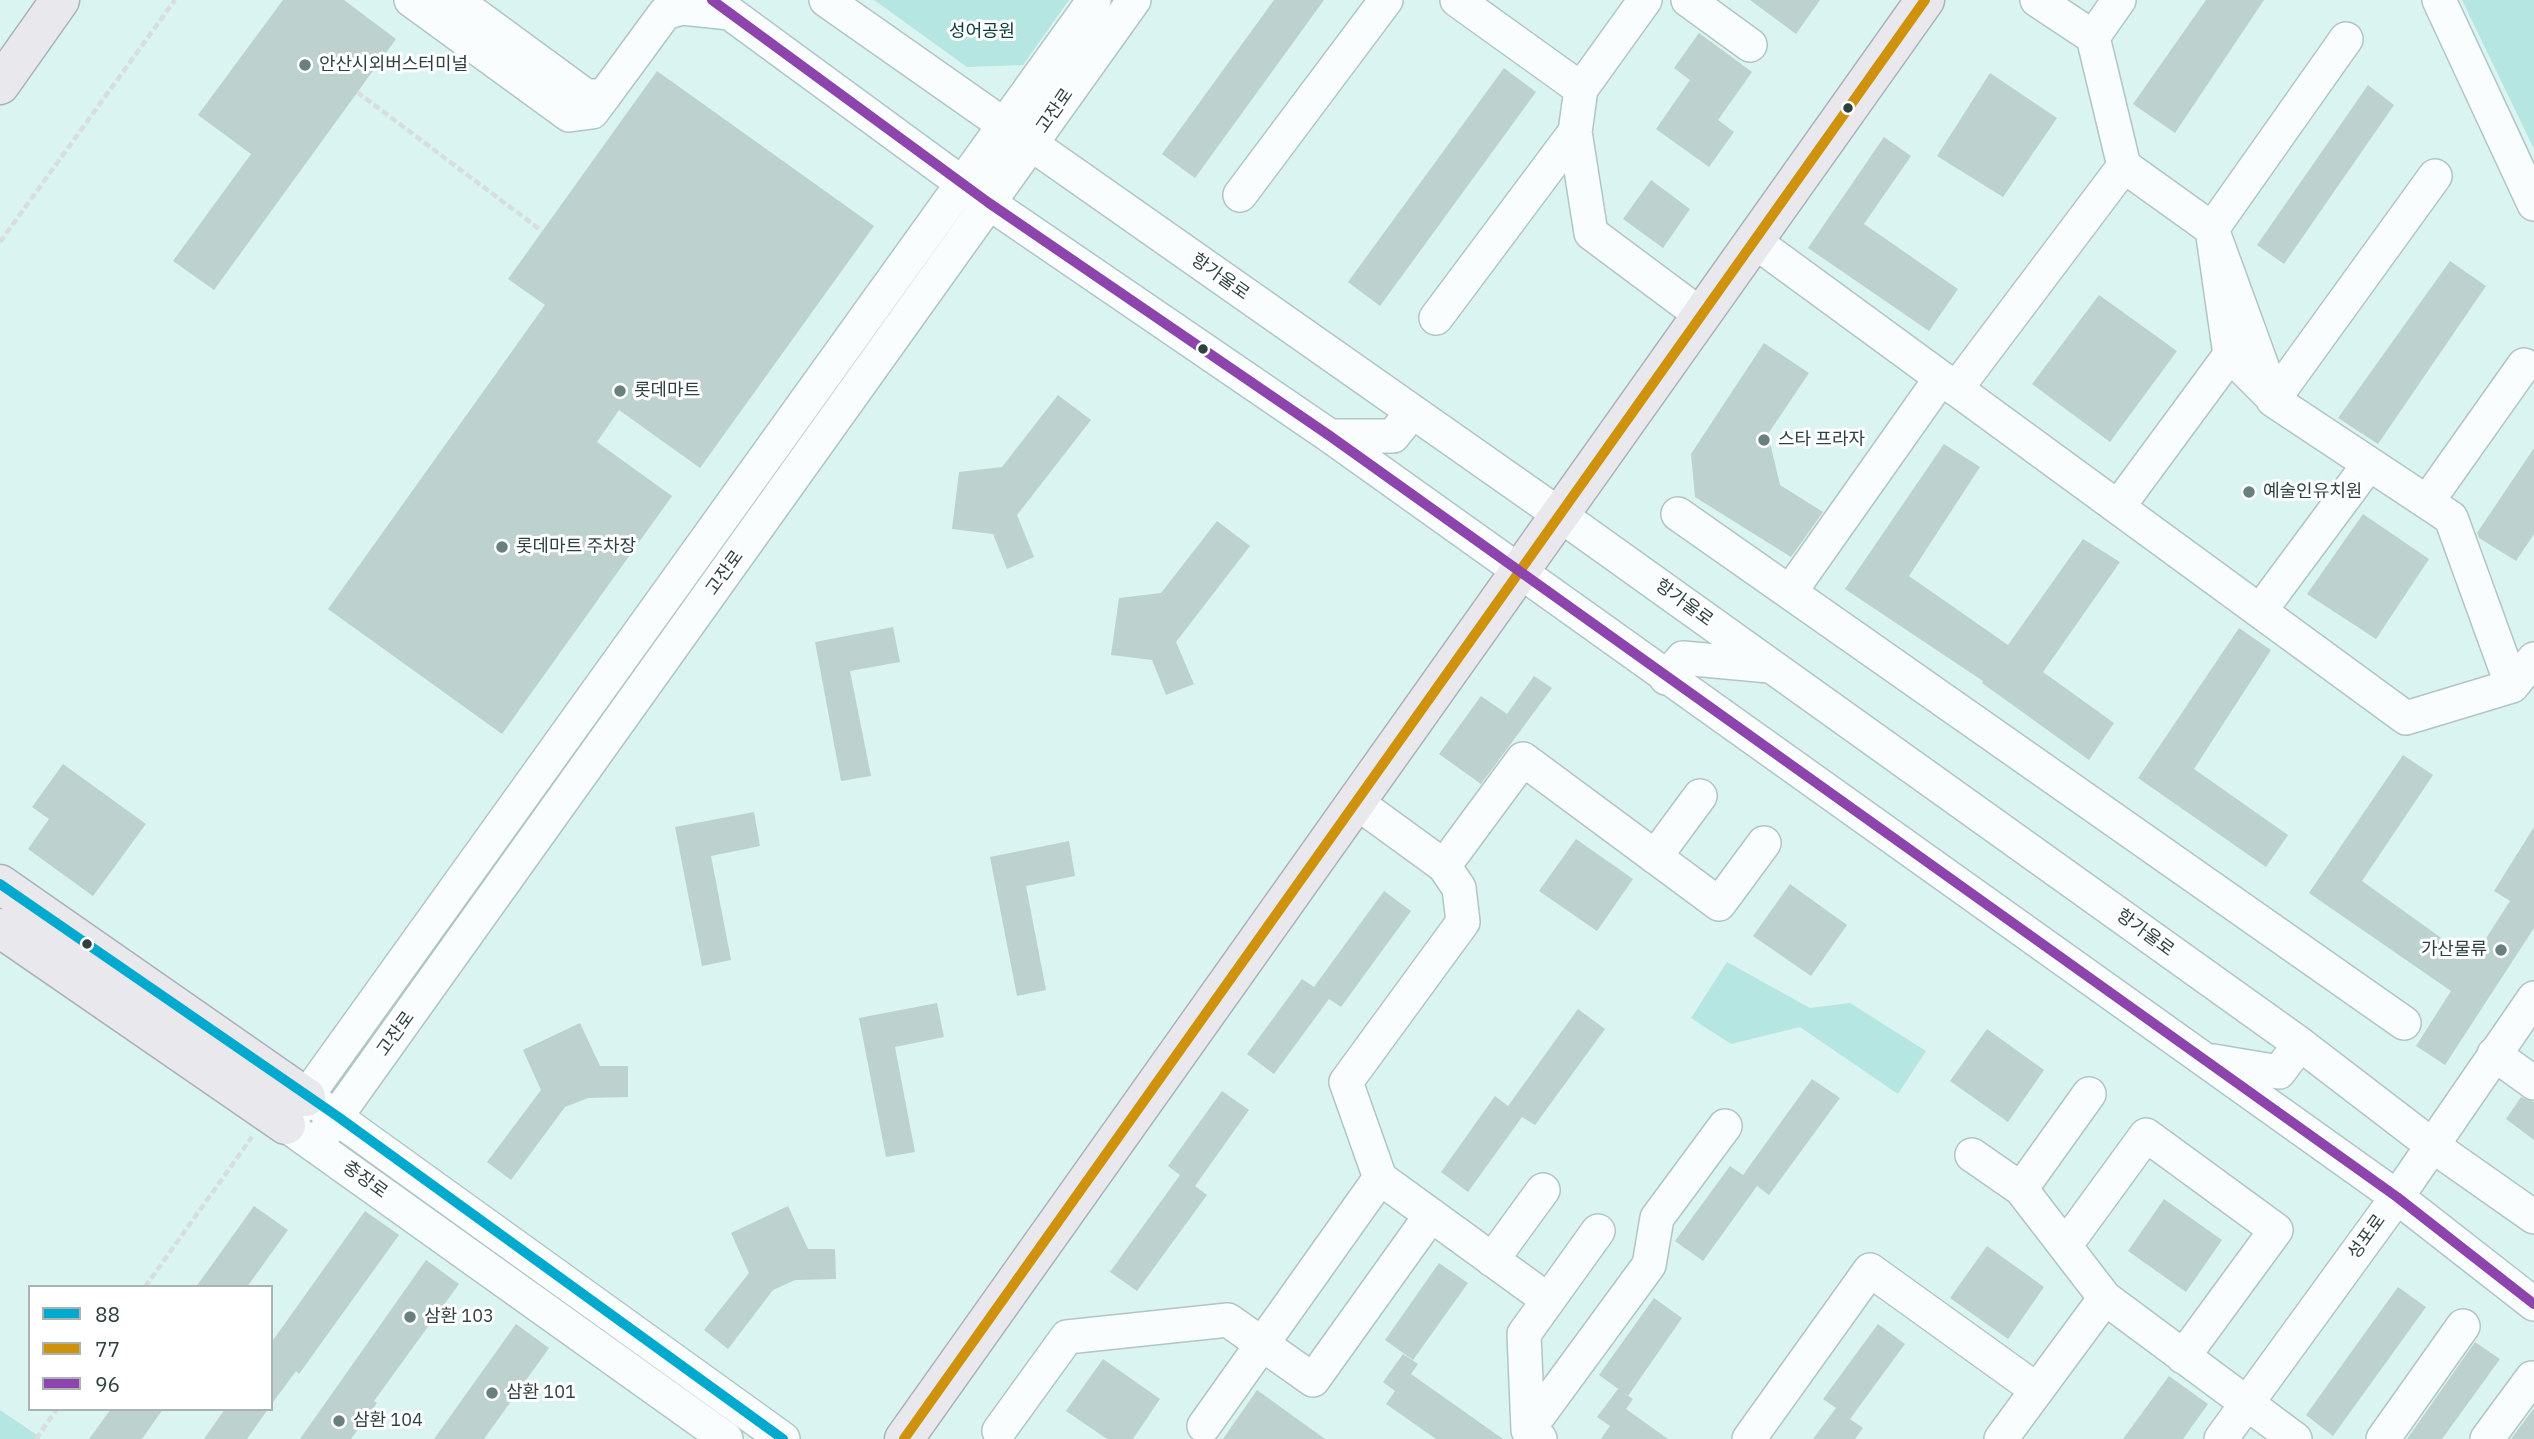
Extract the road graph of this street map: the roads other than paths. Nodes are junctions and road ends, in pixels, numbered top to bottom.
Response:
1 (60, 0) edge
2 (411, 0) edge
3 (455, 0) edge
4 (826, 0) edge
5 (1094, 0) edge
6 (1134, 0) edge
7 (1386, 0) edge
8 (1457, 0) edge
9 (1646, 0) edge
10 (1688, 0) edge
11 (1925, 0) edge
12 (2036, 0) edge
13 (2119, 0) edge
14 (2440, 0) edge
15 (721, 7) edge
16 (2093, 37) junction
17 (2346, 39) dead end
18 (1750, 45) dead end
19 (0, 85) edge
20 (1581, 89) junction
21 (604, 96) junction
22 (1003, 125) junction
23 (1575, 132) junction
24 (1030, 145) junction
25 (2124, 166) junction
26 (2435, 176) dead end
27 (961, 183) junction
28 (1240, 195) dead end
29 (989, 203) junction
30 (2534, 204) edge
31 (2212, 229) junction
32 (1755, 241) junction
33 (1701, 315) junction
34 (1436, 318) dead end
35 (2230, 355) junction
36 (2524, 365) dead end
37 (1949, 383) junction
38 (2274, 399) junction
39 (1412, 412) junction
40 (1330, 436) junction
41 (2369, 464) junction
42 (2427, 502) junction
43 (2118, 507) junction
44 (1678, 514) dead end
45 (1560, 515) junction
46 (1518, 573) junction
47 (1790, 592) junction
48 (2260, 611) junction
49 (2534, 659) edge
50 (1772, 666) junction
51 (1666, 678) junction
52 (2512, 686) junction
53 (1700, 796) dead end
54 (1356, 802) junction
55 (1764, 843) dead end
56 (1655, 857) junction
57 (1444, 866) junction
58 (0, 884) edge
59 (0, 928) edge
60 (2534, 999) edge
61 (2404, 1023) dead end
62 (2300, 1044) junction
63 (2494, 1054) junction
64 (2204, 1060) junction
65 (2534, 1083) edge
66 (2089, 1094) dead end
67 (303, 1119) junction
68 (1725, 1126) dead end
69 (2433, 1146) junction
70 (1972, 1155) dead end
71 (1380, 1178) junction
72 (2021, 1189) junction
73 (1543, 1190) dead end
74 (2397, 1197) junction
75 (1431, 1215) junction
76 (2534, 1217) edge
77 (1598, 1231) dead end
78 (2065, 1246) junction
79 (1492, 1260) junction
80 (2105, 1298) junction
81 (1548, 1300) junction
82 (2534, 1304) edge
83 (2463, 1326) dead end
84 (1262, 1345) junction
85 (2183, 1357) junction
86 (2532, 1378) dead end
87 (2037, 1390) junction
88 (2246, 1403) junction
89 (1204, 1426) dead end
90 (999, 1431) dead end
91 (1534, 1434) edge
92 (726, 1439) edge
93 (783, 1439) edge
94 (904, 1439) edge
95 (1749, 1439) edge
96 (2000, 1439) edge
97 (2221, 1439) edge
98 (2295, 1439) edge
99 (2383, 1439) edge
100 (2487, 1439) edge

1 - 19 main road
2 - 21 street
3 - 21 street
4 - 22 street, 항가울로
5 - 22 street, 고잔로
6 - 24 street, 고잔로
7 - 28 street
8 - 20 street
9 - 20 street
10 - 18 street
11 - 32 main road
12 - 16 street
13 - 16 street
14 - 30 street
15 - 21 street
15 - 27 street
16 - 25 street
17 - 31 street
20 - 23 street
22 - 24 street, 항가울로
22 - 27 street, 고잔로
23 - 33 street
23 - 34 street
24 - 29 street, 고잔로
24 - 39 street, 항가울로
25 - 31 street
25 - 37 street
26 - 38 street
27 - 29 street
27 - 67 street, 고잔로
29 - 40 street
29 - 67 street, 고잔로
31 - 35 street
31 - 38 street
32 - 33 main road
32 - 37 street
33 - 45 main road
35 - 38 street
35 - 43 street
36 - 42 street
37 - 43 street
37 - 47 street
38 - 41 street
39 - 40 street
39 - 45 street, 항가울로
40 - 46 street
41 - 42 street
41 - 48 street
42 - 52 street
43 - 48 street
44 - 47 street
45 - 46 main road
45 - 50 street, 항가울로
46 - 51 street
46 - 54 main road
47 - 61 street
48 - 52 street
49 - 52 street
50 - 51 street
50 - 62 street, 항가울로
51 - 64 street
53 - 56 street
54 - 57 street
54 - 94 main road
55 - 56 street
56 - 57 street
57 - 71 street
58 - 67 main road, 충장로
59 - 67 main road, 충장로
60 - 63 street, 성포로
62 - 64 street
62 - 69 street, 항가울로
63 - 65 street
63 - 69 street, 성포로
64 - 74 street
66 - 72 street
67 - 92 street, 충장로
67 - 93 street, 충장로
68 - 91 street
69 - 74 street, 성포로
69 - 76 street, 항가울로
70 - 72 street
71 - 75 street
71 - 84 street
72 - 78 street
73 - 79 street
74 - 82 street
74 - 88 street, 성포로
75 - 79 street
75 - 84 street
77 - 81 street
78 - 80 street
78 - 85 street
79 - 81 street
80 - 85 street
80 - 87 street
81 - 91 street
83 - 99 street
84 - 89 street
84 - 90 street
85 - 88 street
86 - 100 street
87 - 95 street
87 - 96 street
88 - 97 street, 성포로
88 - 98 street

